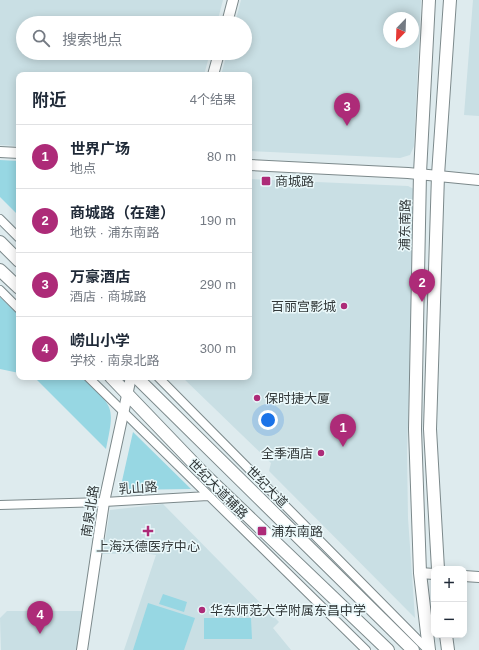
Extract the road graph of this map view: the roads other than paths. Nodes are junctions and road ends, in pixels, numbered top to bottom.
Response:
1 (233, 0) edge
2 (429, 0) edge
3 (433, 0) edge
4 (443, 0) edge
5 (450, 0) edge
6 (229, 16) edge
7 (217, 60) edge
8 (214, 72) edge
9 (425, 87) junction
10 (444, 90) junction
11 (0, 152) edge
12 (16, 153) edge
13 (252, 165) edge
14 (420, 173) junction
15 (438, 175) junction
16 (479, 180) edge
17 (0, 219) edge
18 (16, 235) edge
19 (0, 242) edge
20 (16, 258) edge
21 (0, 270) edge
22 (16, 285) edge
23 (0, 290) edge
24 (16, 306) edge
25 (91, 380) edge
26 (114, 380) edge
27 (130, 380) edge
28 (139, 380) edge
29 (161, 380) edge
30 (127, 392) junction
31 (122, 411) junction
32 (204, 474) junction
33 (208, 496) junction
34 (104, 502) junction
35 (0, 505) edge
36 (438, 566) edge
37 (420, 573) junction
38 (431, 574) edge
39 (467, 576) edge
40 (479, 577) edge
41 (446, 638) edge
42 (82, 650) edge
43 (366, 650) edge
44 (388, 650) edge
45 (413, 650) edge
46 (428, 650) edge
47 (448, 650) edge

1 - 6 street
2 - 9 main road, 浦东南路
3 - 9 main road, 浦东南路
4 - 10 main road
5 - 10 main road
7 - 8 street
9 - 14 main road, 浦东南路
10 - 15 main road
11 - 12 street
13 - 14 street
14 - 15 street
14 - 37 main road, 浦东南路
15 - 16 street
15 - 36 main road
17 - 18 street
19 - 20 main road
21 - 22 main road
23 - 24 street
25 - 31 street, 世纪大道辅路
26 - 30 main road
27 - 30 street, 南泉北路
28 - 45 main road, 世纪大道
29 - 46 street
30 - 31 street, 南泉北路
30 - 32 main road
31 - 33 street, 世纪大道辅路
31 - 34 street, 南泉北路
32 - 33 street
32 - 44 main road
33 - 34 street, 乳山路
33 - 43 street, 世纪大道辅路
34 - 35 street, 乳山路
34 - 42 street, 南泉北路
37 - 38 street
37 - 46 main road, 浦东南路
39 - 40 street
41 - 47 main road

